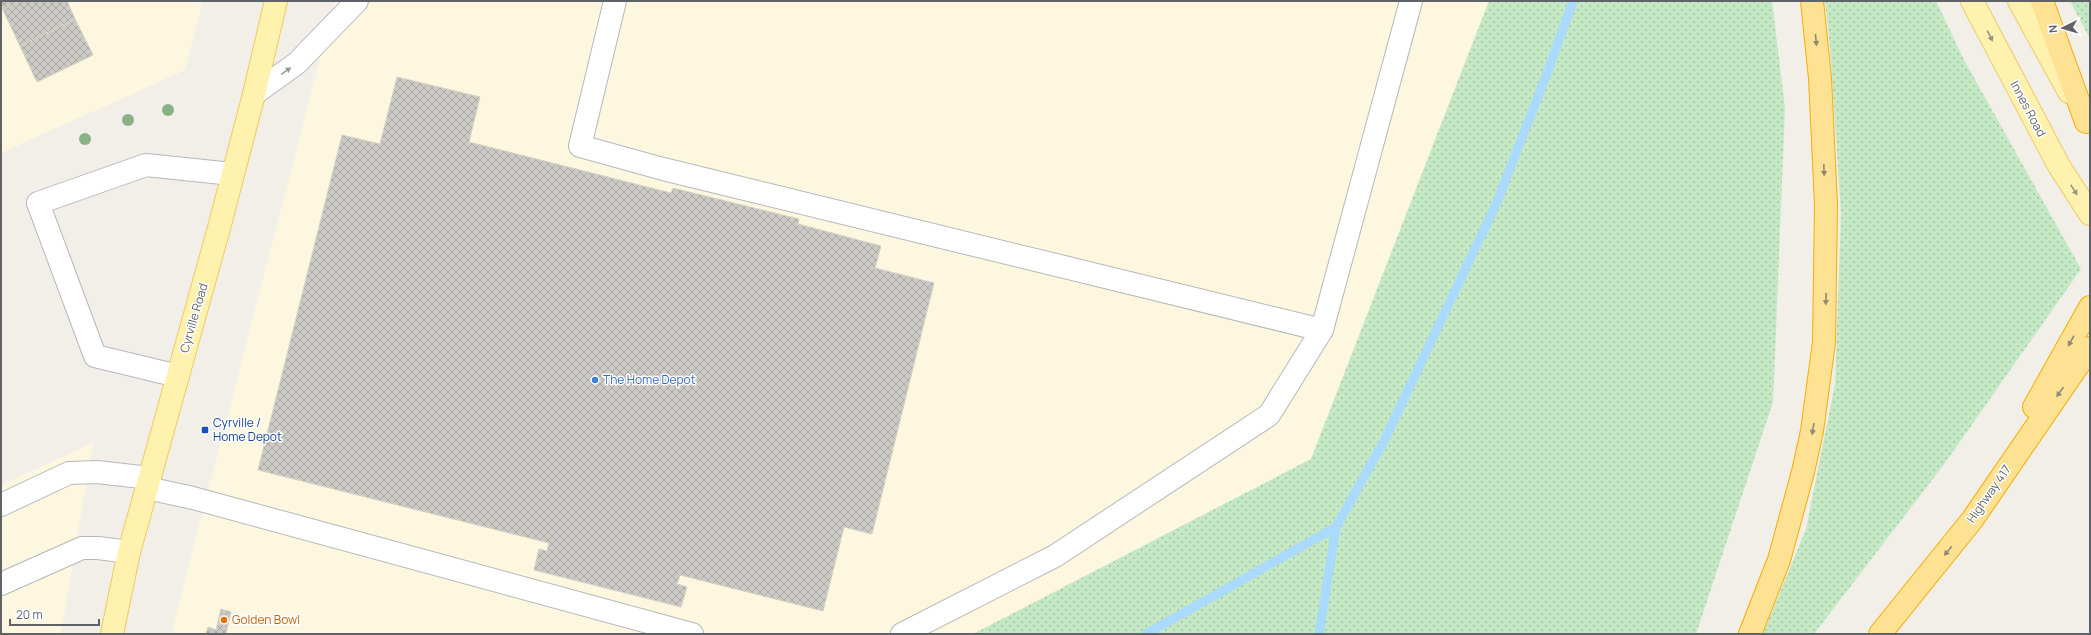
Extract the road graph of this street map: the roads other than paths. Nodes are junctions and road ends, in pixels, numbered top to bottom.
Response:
1 (276, 1) edge
2 (357, 1) edge
3 (615, 1) edge
4 (1411, 1) edge
5 (1812, 1) edge
6 (1972, 1) edge
7 (2019, 1) edge
8 (2042, 1) edge
9 (254, 94) junction
10 (2088, 126) edge
11 (232, 174) junction
12 (2090, 214) edge
13 (2090, 307) edge
14 (1322, 330) junction
15 (2090, 348) edge
16 (178, 376) junction
17 (148, 483) junction
18 (1, 505) edge
19 (1972, 520) junction
20 (129, 552) junction
21 (1, 584) edge
22 (112, 634) edge
23 (692, 634) edge
24 (902, 634) edge
25 (1750, 634) edge
26 (1880, 634) edge

1 - 9 main road, Cyrville Road
9 -> 2 lane
3 - 14 lane
4 - 14 lane
5 -> 25 highway
6 -> 12 main road, Innes Road
7 - 10 main road
8 - 10 highway
9 - 11 main road, Cyrville Road
11 - 16 main road, Cyrville Road
11 - 16 lane
13 -> 19 highway
14 - 24 lane
15 -> 19 highway, Highway 417
16 - 17 main road, Cyrville Road
17 - 18 lane
17 - 20 main road, Cyrville Road
17 - 23 lane
19 -> 26 highway, Highway 417
20 - 21 lane
20 - 22 main road, Cyrville Road

